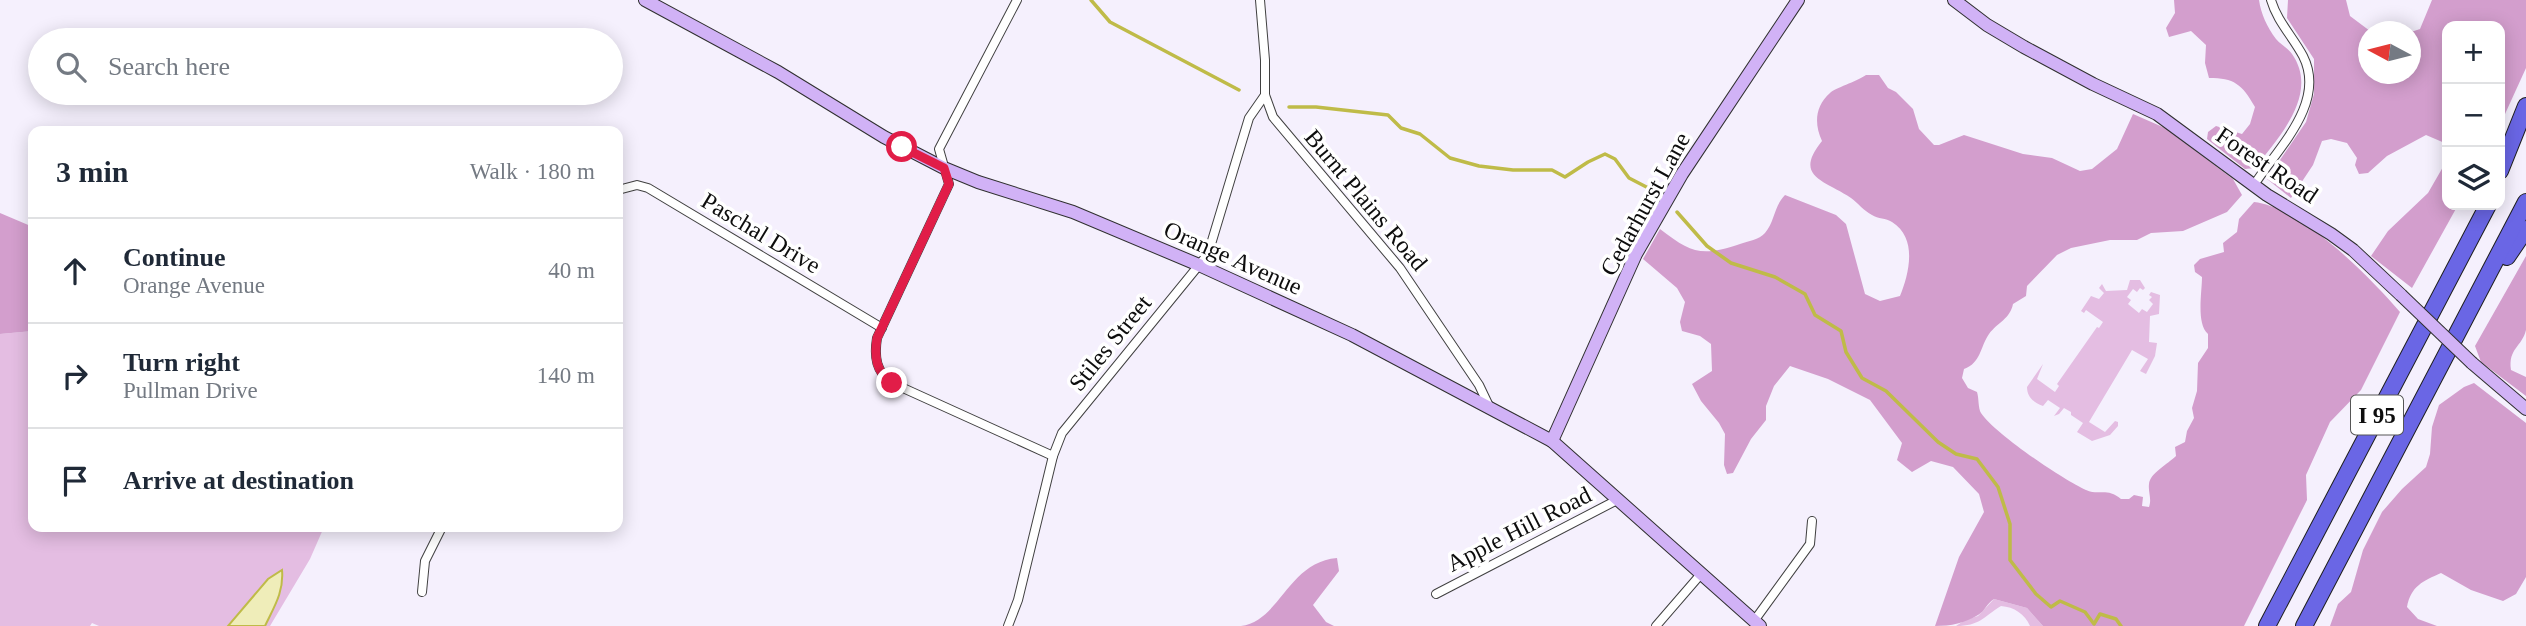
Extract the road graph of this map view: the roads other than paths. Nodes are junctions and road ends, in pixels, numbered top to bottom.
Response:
1 (645, 0) edge
2 (1005, 0) edge
3 (1260, 0) edge
4 (1798, 0) edge
5 (1954, 0) edge
6 (2271, 0) edge
7 (1016, 2) edge
8 (1265, 95) junction
9 (2526, 106) edge
10 (2526, 132) edge
11 (2505, 158) edge
12 (944, 168) junction
13 (2505, 172) edge
14 (2254, 185) junction
15 (623, 189) edge
16 (2526, 202) edge
17 (2485, 210) edge
18 (2526, 229) edge
19 (1199, 265) junction
20 (2465, 320) junction
21 (882, 328) junction
22 (1490, 409) junction
23 (2526, 409) edge
24 (1552, 441) junction
25 (1053, 456) junction
26 (1619, 499) junction
27 (1812, 522) dead end
28 (440, 532) edge
29 (1701, 574) junction
30 (422, 592) dead end
31 (1436, 594) dead end
32 (1757, 623) edge
33 (1008, 626) edge
34 (1656, 626) edge
35 (2267, 626) edge
36 (2304, 626) edge

1 - 12 main road, Orange Avenue
2 - 7 street
3 - 8 street, Burnt Plains Road
4 - 24 main road, Cedarhurst Lane
5 - 14 main road, Forest Road
6 - 14 street
7 - 12 street
8 - 19 street, Stiles Street
8 - 22 street, Burnt Plains Road
9 - 11 highway
10 - 13 highway
12 - 19 main road, Orange Avenue
12 - 21 street
14 - 23 main road, Forest Road, bridge
15 - 21 street, Paschal Drive
16 - 20 highway, I 95
17 - 35 highway, I 95
18 - 20 highway
19 - 22 main road, Orange Avenue
19 - 25 street, Stiles Street
20 - 36 highway, I 95
21 - 25 street
22 - 24 main road, Orange Avenue
24 - 26 main road, Orange Avenue
25 - 33 street, Stiles Street
26 - 29 main road, Orange Avenue
26 - 31 street, Apple Hill Road
27 - 32 street
28 - 30 street
29 - 32 main road, Orange Avenue
29 - 34 street

